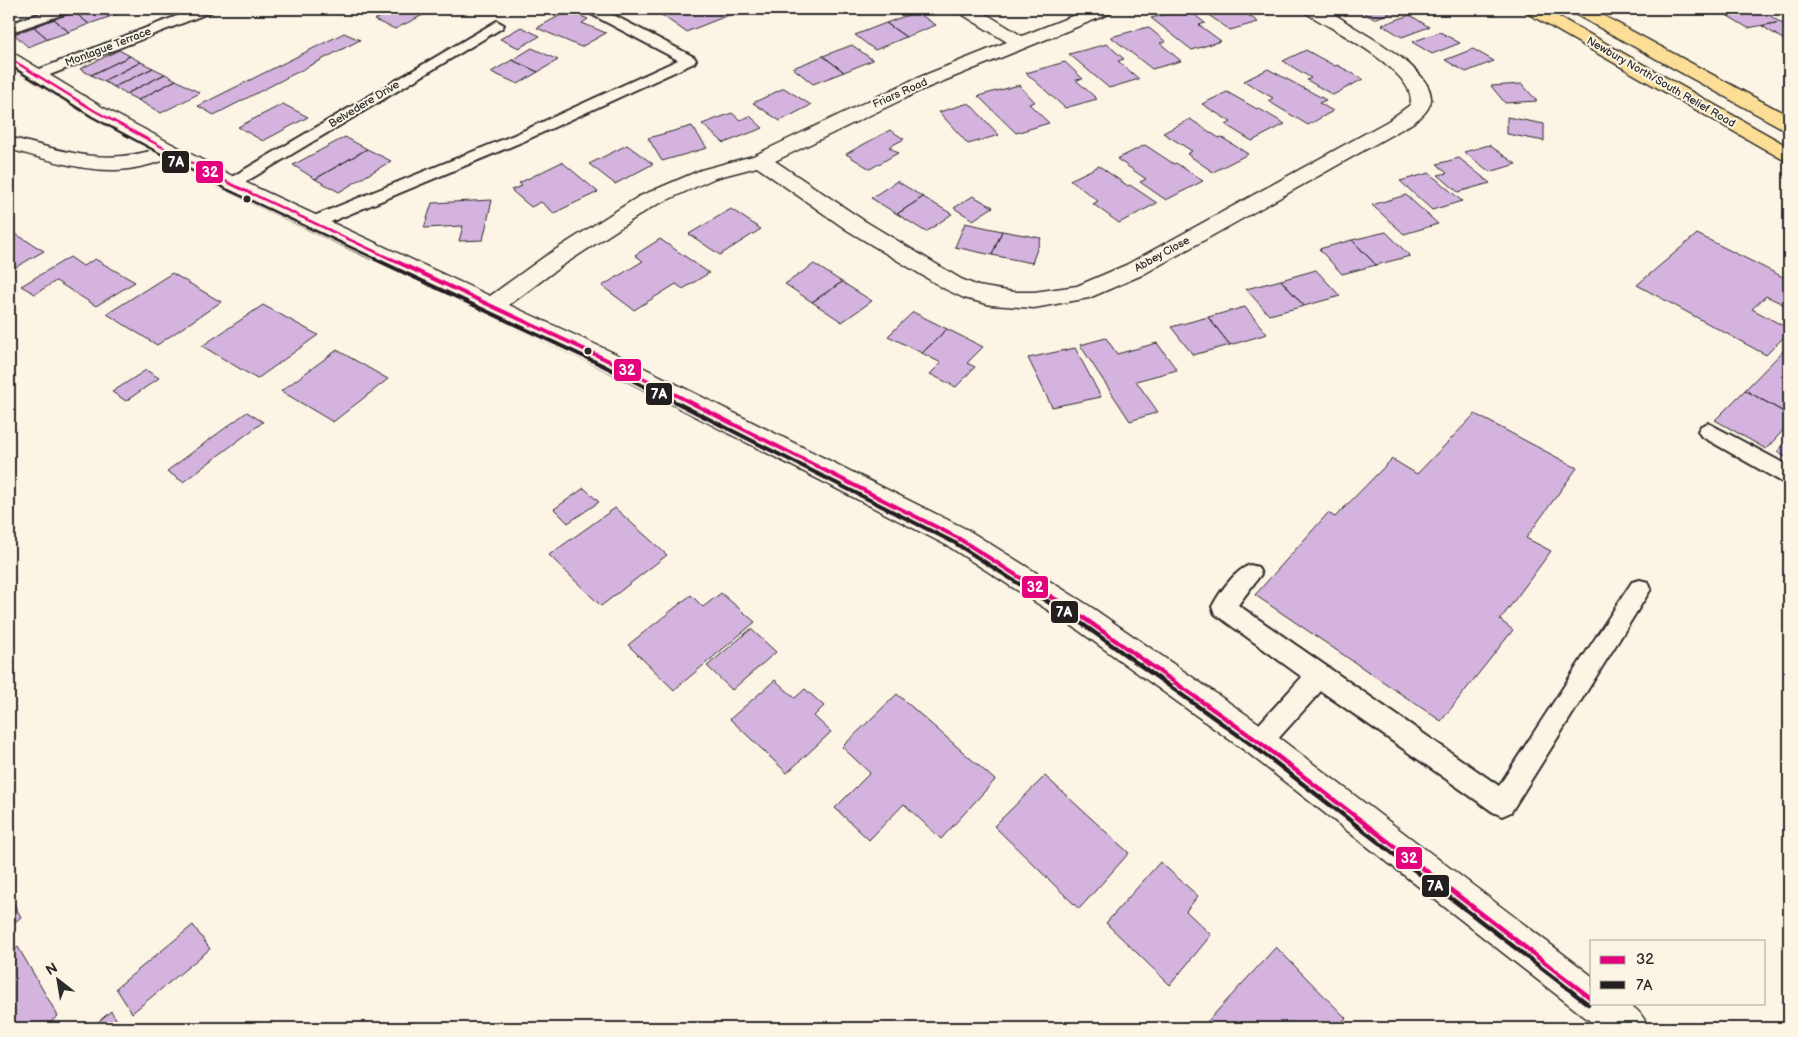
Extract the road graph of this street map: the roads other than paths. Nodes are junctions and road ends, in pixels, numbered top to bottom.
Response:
1 (65, 9) edge
2 (206, 9) edge
3 (592, 9) edge
4 (966, 9) edge
5 (1105, 9) edge
6 (1312, 9) edge
7 (1533, 9) edge
8 (1579, 9) edge
9 (497, 24) dead end
10 (9, 29) edge
11 (1020, 43) junction
12 (9, 58) edge
13 (37, 75) junction
14 (1789, 124) edge
15 (11, 145) edge
16 (170, 152) junction
17 (1789, 155) edge
18 (760, 160) junction
19 (231, 184) junction
20 (315, 222) junction
21 (494, 305) junction
22 (1708, 431) dead end
23 (1789, 476) edge
24 (1250, 574) dead end
25 (1640, 589) dead end
26 (1319, 676) junction
27 (1259, 742) junction
28 (1590, 997) edge
29 (1598, 1004) edge
30 (1629, 1028) edge

1 - 10 lane
2 - 13 lane, Montague Terrace
3 - 20 lane
4 - 11 street
5 - 11 street, Friars Road
6 - 18 street, Abbey Close
7 - 17 highway, Newbury North/South Relief Road
8 - 14 highway, Newbury North/South Relief Road
9 - 19 lane, Belvedere Drive
11 - 18 street, Friars Road
12 - 13 street
13 - 16 street
15 - 16 street
16 - 19 street
18 - 21 street, Friars Road
19 - 20 street
20 - 21 street
21 - 27 street
22 - 23 lane
24 - 26 lane
25 - 26 lane
26 - 27 lane
27 - 28 street
29 - 30 street

